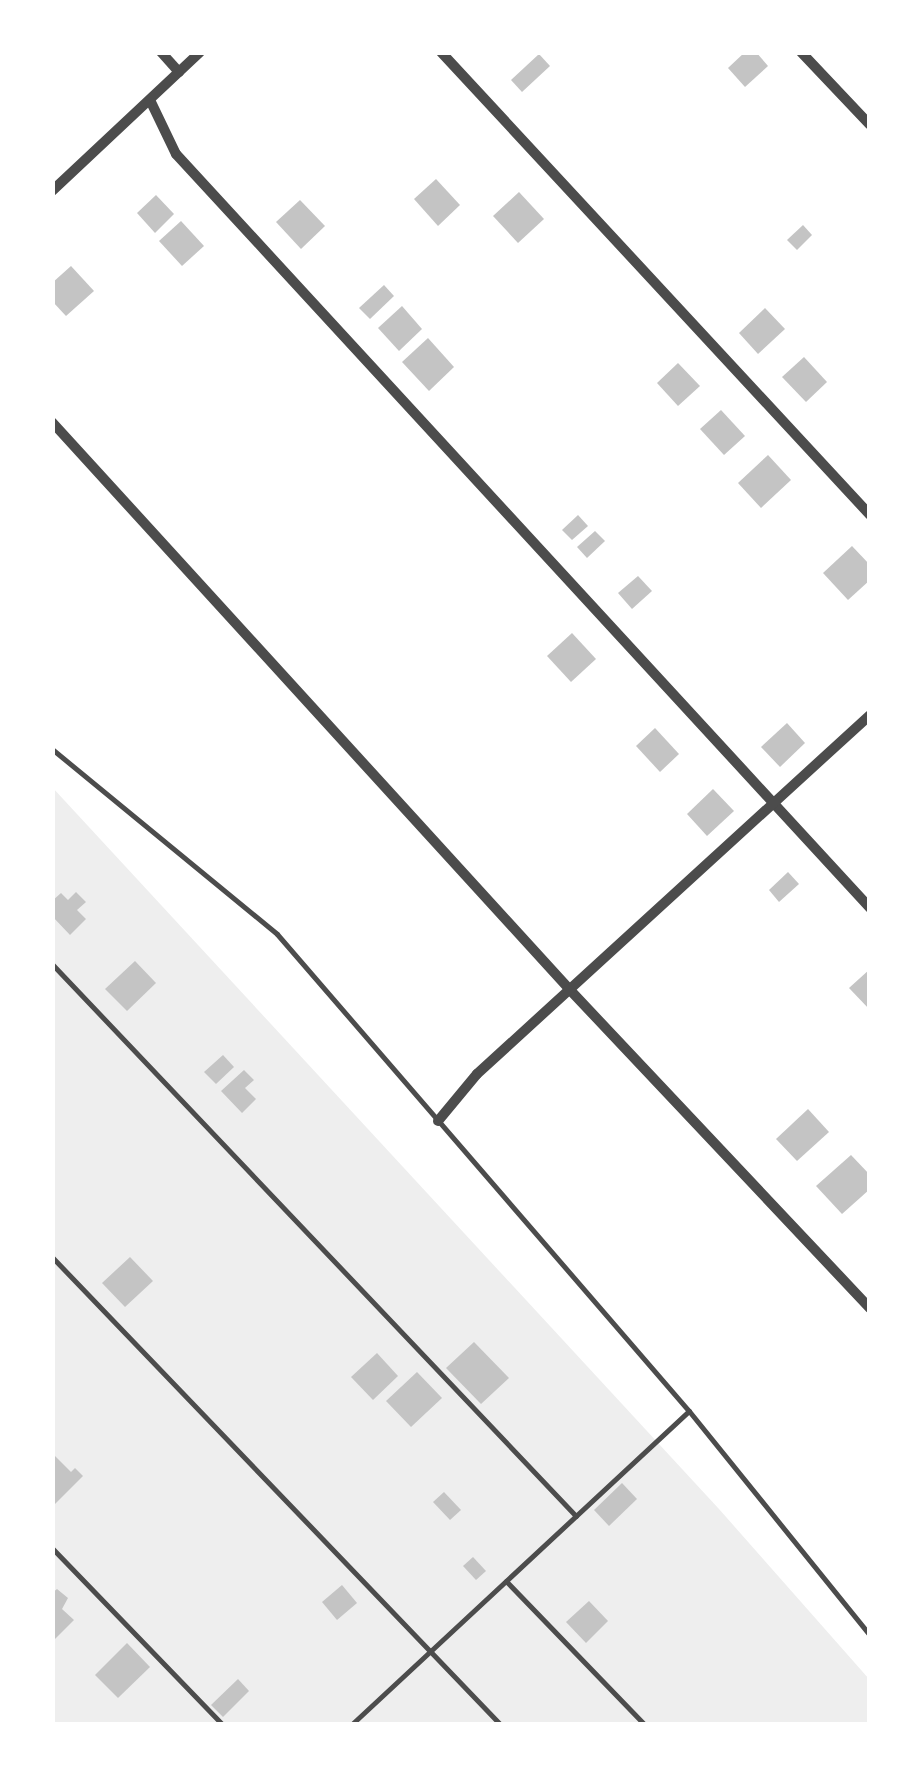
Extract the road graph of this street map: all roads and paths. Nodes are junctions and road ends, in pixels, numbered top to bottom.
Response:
1 (161, 52) edge
2 (200, 52) edge
3 (441, 52) edge
4 (802, 52) edge
5 (179, 72) junction
6 (150, 100) junction
7 (870, 125) edge
8 (52, 191) edge
9 (52, 422) edge
10 (870, 515) edge
11 (870, 715) edge
12 (52, 748) edge
13 (773, 804) junction
14 (870, 908) edge
15 (52, 964) edge
16 (570, 992) junction
17 (438, 1120) junction
18 (52, 1257) edge
19 (870, 1308) edge
20 (689, 1411) junction
21 (576, 1516) junction
22 (52, 1548) edge
23 (506, 1581) junction
24 (870, 1635) edge
25 (431, 1651) junction
26 (222, 1724) edge
27 (352, 1724) edge
28 (500, 1724) edge
29 (644, 1724) edge

1 - 5 street
2 - 5 street
3 - 10 street
4 - 7 street
5 - 6 street
6 - 8 street
6 - 13 street
9 - 16 street
11 - 13 street
12 - 17 lane
13 - 14 street
13 - 16 street
15 - 21 lane
16 - 17 street
16 - 19 street
17 - 20 lane
18 - 25 lane
20 - 21 lane
20 - 24 lane
21 - 23 lane
22 - 26 lane
23 - 25 lane
23 - 29 lane
25 - 27 lane
25 - 28 lane

